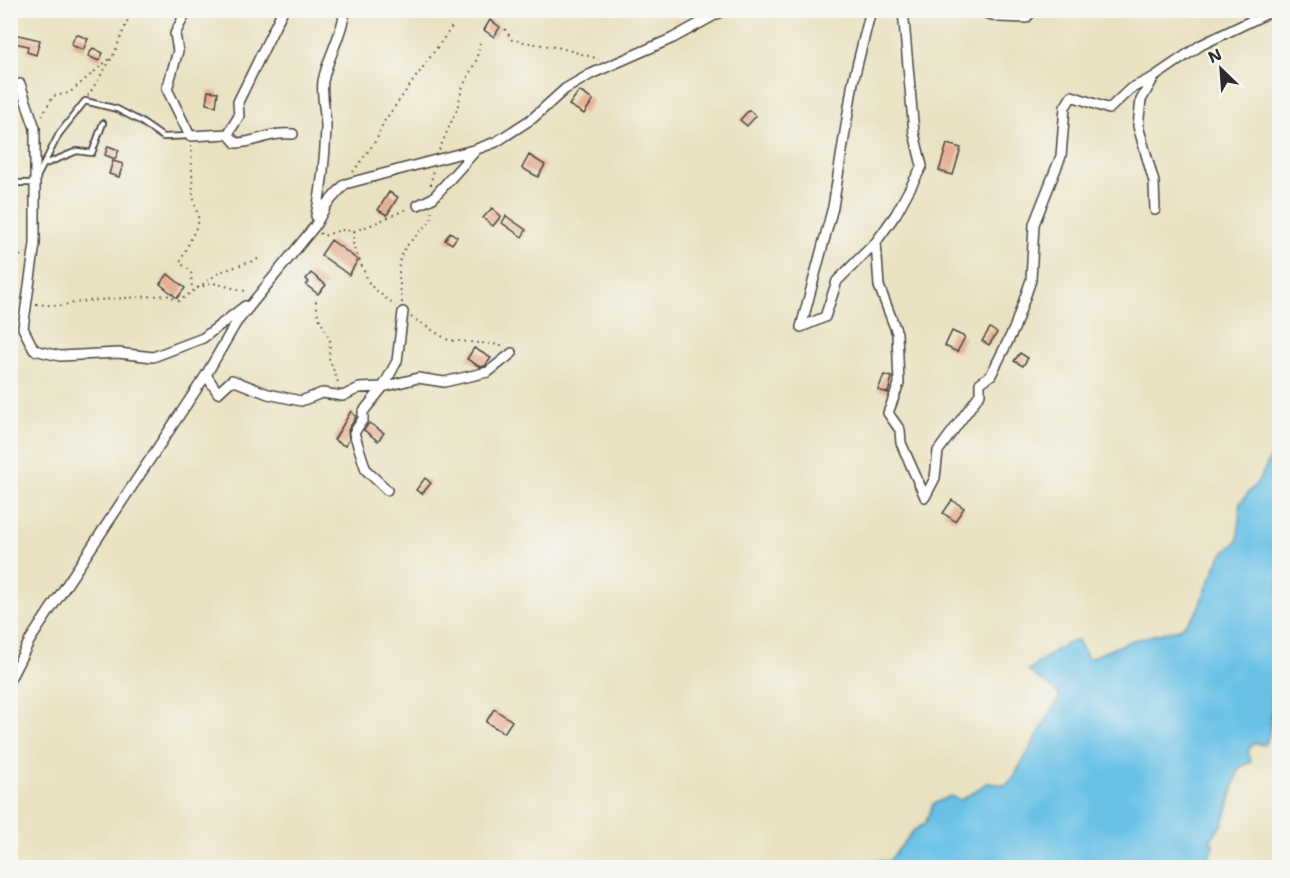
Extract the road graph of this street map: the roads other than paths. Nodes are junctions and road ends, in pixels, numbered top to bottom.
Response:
1 (187, 10) edge
2 (284, 10) edge
3 (712, 10) edge
4 (724, 10) edge
5 (871, 10) edge
6 (903, 10) edge
7 (976, 10) edge
8 (1033, 10) edge
9 (1274, 10) edge
10 (346, 11) edge
11 (706, 20) junction
12 (1154, 77) junction
13 (20, 84) dead end
14 (103, 123) dead end
15 (228, 134) junction
16 (293, 135) dead end
17 (190, 136) junction
18 (477, 149) junction
19 (43, 165) junction
20 (10, 180) edge
21 (34, 183) junction
22 (418, 205) road end
23 (1155, 210) dead end
24 (315, 226) junction
25 (876, 242) junction
26 (261, 294) junction
27 (403, 312) road end
28 (512, 354) road end
29 (206, 375) junction
30 (383, 387) junction
31 (387, 490) dead end
32 (10, 679) edge

1 - 17 street
2 - 15 street
3 - 11 street
4 - 11 street
5 - 25 street
6 - 25 street
7 - 8 street
9 - 12 street
10 - 24 street
11 - 18 street
12 - 23 street
12 - 25 street
13 - 21 street
14 - 19 lane
15 - 16 street
15 - 17 street
17 - 19 lane
18 - 22 street
18 - 24 street
19 - 21 lane
20 - 21 lane
21 - 26 street
24 - 26 street
26 - 29 street
27 - 30 street
28 - 30 street
29 - 30 street
29 - 32 street
30 - 31 street

